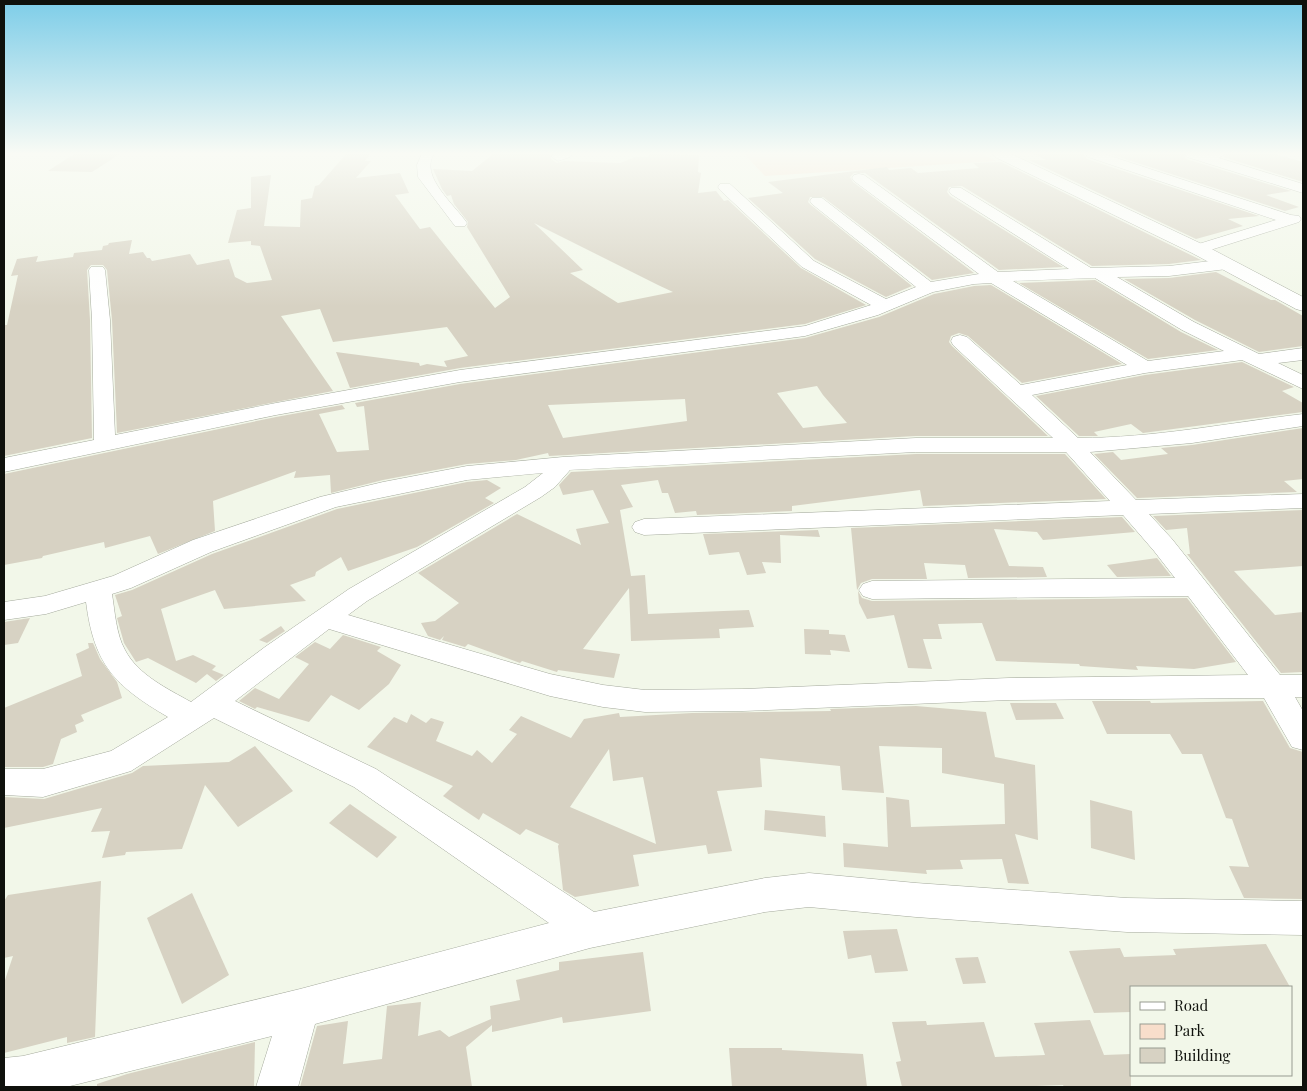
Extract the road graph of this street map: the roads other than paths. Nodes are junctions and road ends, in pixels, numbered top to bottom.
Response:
1 (446, 205) edge
2 (744, 205) edge
3 (822, 205) edge
4 (896, 205) edge
5 (979, 205) edge
6 (1105, 205) edge
7 (1255, 205) edge
8 (1297, 218) edge
9 (460, 223) dead end
10 (1198, 250) junction
11 (1227, 264) junction
12 (97, 270) dead end
13 (1090, 272) junction
14 (995, 278) junction
15 (928, 288) junction
16 (884, 305) junction
17 (1303, 305) edge
18 (960, 341) dead end
19 (1303, 354) edge
20 (1250, 357) junction
21 (1145, 367) junction
22 (1303, 383) edge
23 (1017, 392) junction
24 (1303, 420) edge
25 (105, 444) junction
26 (1072, 445) junction
27 (563, 464) junction
28 (4, 465) edge
29 (1303, 501) edge
30 (1131, 509) junction
31 (644, 527) dead end
32 (1196, 588) junction
33 (98, 590) junction
34 (872, 590) dead end
35 (4, 611) edge
36 (325, 618) junction
37 (1303, 686) edge
38 (1274, 688) junction
39 (202, 710) junction
40 (1303, 738) edge
41 (4, 782) edge
42 (1303, 918) edge
43 (590, 930) junction
44 (300, 1010) junction
45 (4, 1079) edge
46 (277, 1087) edge

1 - 9 street
2 - 16 street
3 - 15 street
4 - 14 street
5 - 13 street
6 - 10 street
7 - 8 street
8 - 10 street
10 - 11 street
11 - 13 street
11 - 17 street
12 - 25 street
13 - 14 street
13 - 20 street
14 - 15 street
14 - 21 street
15 - 16 street
16 - 25 street
18 - 23 street
19 - 20 street
20 - 21 street
20 - 22 street
21 - 23 street
23 - 26 street
24 - 26 street
25 - 28 street
26 - 27 street
26 - 30 street
27 - 33 street
27 - 36 street
29 - 30 street
30 - 31 street
30 - 32 street
32 - 34 street
32 - 38 street
33 - 35 street
33 - 39 street
36 - 38 street
36 - 39 street
37 - 38 street
38 - 40 street
39 - 41 street
39 - 43 street
42 - 43 street
43 - 44 street
44 - 45 street
44 - 46 street

